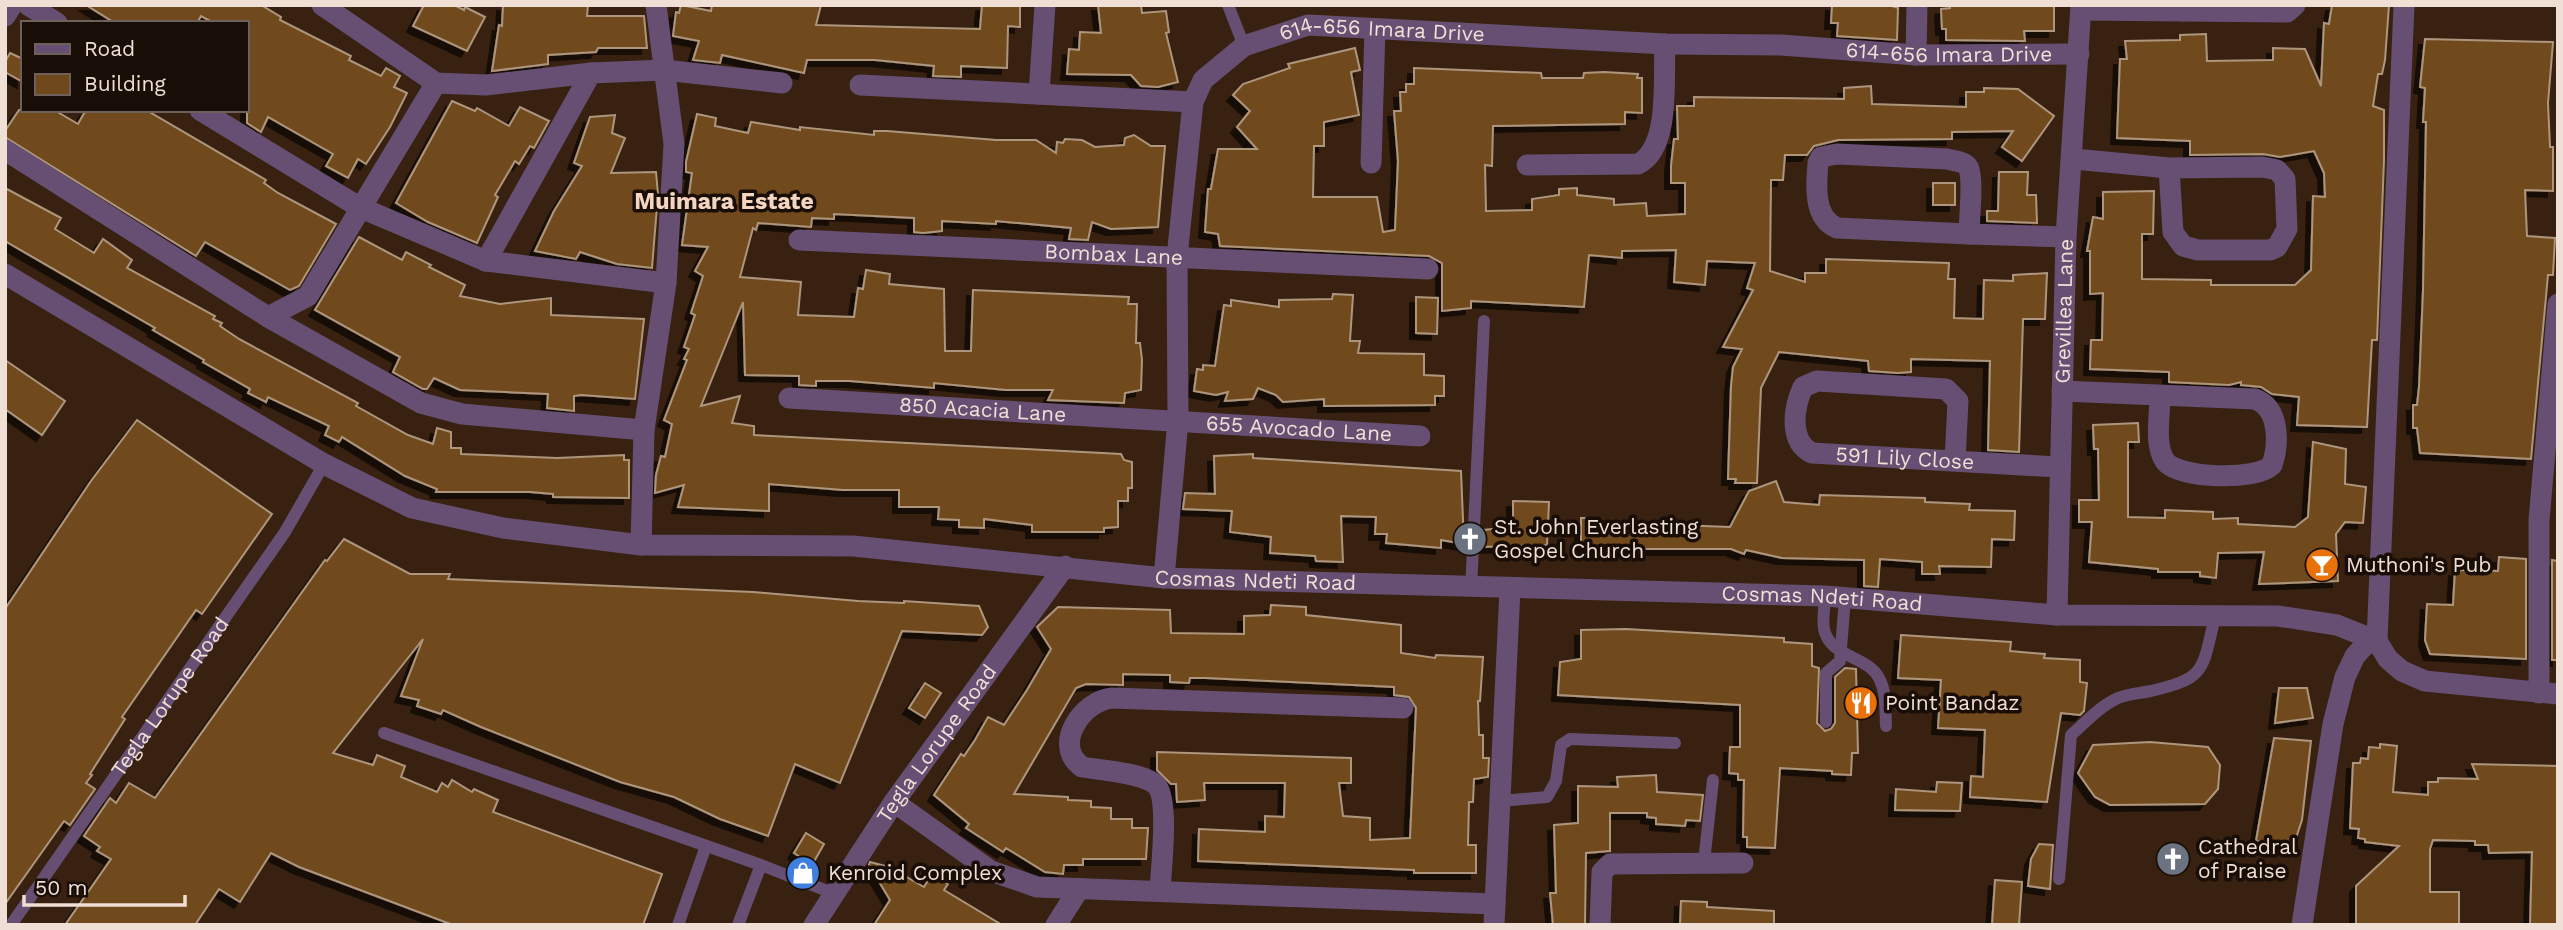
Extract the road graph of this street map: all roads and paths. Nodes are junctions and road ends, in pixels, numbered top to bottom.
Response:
1 (12, 5) edge
2 (28, 5) edge
3 (322, 5) edge
4 (656, 5) edge
5 (1045, 5) edge
6 (1228, 5) edge
7 (1917, 5) edge
8 (2295, 5) edge
9 (2404, 5) edge
10 (2081, 7) edge
11 (2183, 8) edge
12 (1305, 15) edge
13 (5, 16) edge
14 (54, 21) edge
15 (1375, 29) junction
16 (1664, 44) junction
17 (1244, 46) junction
18 (2079, 54) junction
19 (1916, 55) junction
20 (664, 70) junction
21 (592, 73) junction
22 (436, 83) junction
23 (782, 83) dead end
24 (860, 85) dead end
25 (1039, 94) junction
26 (1193, 102) junction
27 (203, 112) edge
28 (5, 150) edge
29 (2074, 159) junction
30 (1371, 163) dead end
31 (1527, 165) dead end
32 (2169, 169) junction
33 (359, 207) junction
34 (1969, 234) junction
35 (2066, 237) junction
36 (799, 240) dead end
37 (1177, 257) junction
38 (486, 261) junction
39 (1428, 269) dead end
40 (5, 274) edge
41 (666, 283) junction
42 (2558, 304) edge
43 (268, 317) junction
44 (1484, 321) dead end
45 (2062, 391) junction
46 (2160, 396) junction
47 (789, 398) dead end
48 (1178, 420) junction
49 (644, 430) junction
50 (1420, 436) dead end
51 (1955, 461) junction
52 (324, 464) junction
53 (2058, 467) junction
54 (641, 545) junction
55 (1065, 566) junction
56 (1164, 578) junction
57 (1471, 589) junction
58 (1510, 589) junction
59 (1835, 597) junction
60 (2057, 615) junction
61 (2215, 617) junction
62 (2377, 641) junction
63 (1842, 652) junction
64 (2548, 694) edge
65 (1404, 708) dead end
66 (1826, 722) dead end
67 (1886, 726) dead end
68 (384, 733) dead end
69 (1675, 743) dead end
70 (1713, 780) dead end
71 (894, 802) junction
72 (1501, 802) junction
73 (706, 846) junction
74 (1704, 862) junction
75 (1743, 863) dead end
76 (761, 865) junction
77 (2059, 879) dead end
78 (1079, 889) junction
79 (1160, 890) junction
80 (835, 894) junction
81 (1494, 915) edge
82 (11, 925) edge
83 (678, 925) edge
84 (738, 925) edge
85 (814, 925) edge
86 (1056, 925) edge
87 (1600, 925) edge
88 (2302, 925) edge

1 - 13 street
2 - 14 street
3 - 22 street
4 - 20 street
5 - 25 street
6 - 17 lane
7 - 19 street
8 - 11 street
9 - 62 street
10 - 11 street
10 - 18 street, Grevillea Lane
12 - 15 street, 614-656 Imara Drive
12 - 17 street, 614-656 Imara Drive
15 - 16 street, 614-656 Imara Drive
15 - 30 street
16 - 19 street, 614-656 Imara Drive
16 - 31 street
17 - 26 street, 614-656 Imara Drive
18 - 19 street, 614-656 Imara Drive
18 - 29 street, Grevillea Lane
20 - 21 street
20 - 23 street
20 - 41 street
21 - 22 street
21 - 38 street
22 - 33 street
24 - 25 street
25 - 26 street
26 - 37 street, 614-656 Imara Drive
27 - 33 street
28 - 43 street
29 - 32 street
29 - 35 street, Grevillea Lane
32 - 32 street
33 - 38 street
33 - 43 street
34 - 34 street
34 - 35 street
35 - 45 street, Grevillea Lane
36 - 37 street, Bombax Lane
37 - 39 street, Bombax Lane
37 - 48 street, 614-656 Imara Drive
38 - 41 street
40 - 52 street, Cosmas Ndeti Road
41 - 49 street
42 - 64 street
43 - 49 street
44 - 57 lane
45 - 46 street
45 - 53 street, Grevillea Lane
46 - 46 street
47 - 48 street, 850 Acacia Lane
48 - 50 street, 655 Avocado Lane
48 - 56 street, 614-656 Imara Drive
49 - 54 street
51 - 51 street, 591 Lily Close
51 - 53 street, 591 Lily Close
52 - 54 street, Cosmas Ndeti Road
52 - 82 lane, Tegla Lorupe Road
53 - 60 street, Grevillea Lane
54 - 55 street, Cosmas Ndeti Road
55 - 56 street, Cosmas Ndeti Road
55 - 71 street, Tegla Lorupe Road
56 - 57 street, Cosmas Ndeti Road
57 - 58 street, Cosmas Ndeti Road
58 - 59 street, Cosmas Ndeti Road
58 - 72 street
59 - 60 street, Cosmas Ndeti Road
59 - 63 lane
59 - 63 lane
60 - 61 street, Cosmas Ndeti Road
61 - 62 street, Cosmas Ndeti Road
61 - 77 lane
62 - 64 street, Cosmas Ndeti Road
62 - 88 street
63 - 66 lane
63 - 67 lane
65 - 79 street
68 - 73 lane
69 - 72 lane
70 - 74 lane
71 - 78 street
71 - 80 street, Tegla Lorupe Road
72 - 81 street
73 - 76 lane
73 - 83 lane
74 - 75 street
74 - 87 street
76 - 80 lane
76 - 84 lane
78 - 79 street
78 - 86 street
79 - 81 street
80 - 85 street, Tegla Lorupe Road

